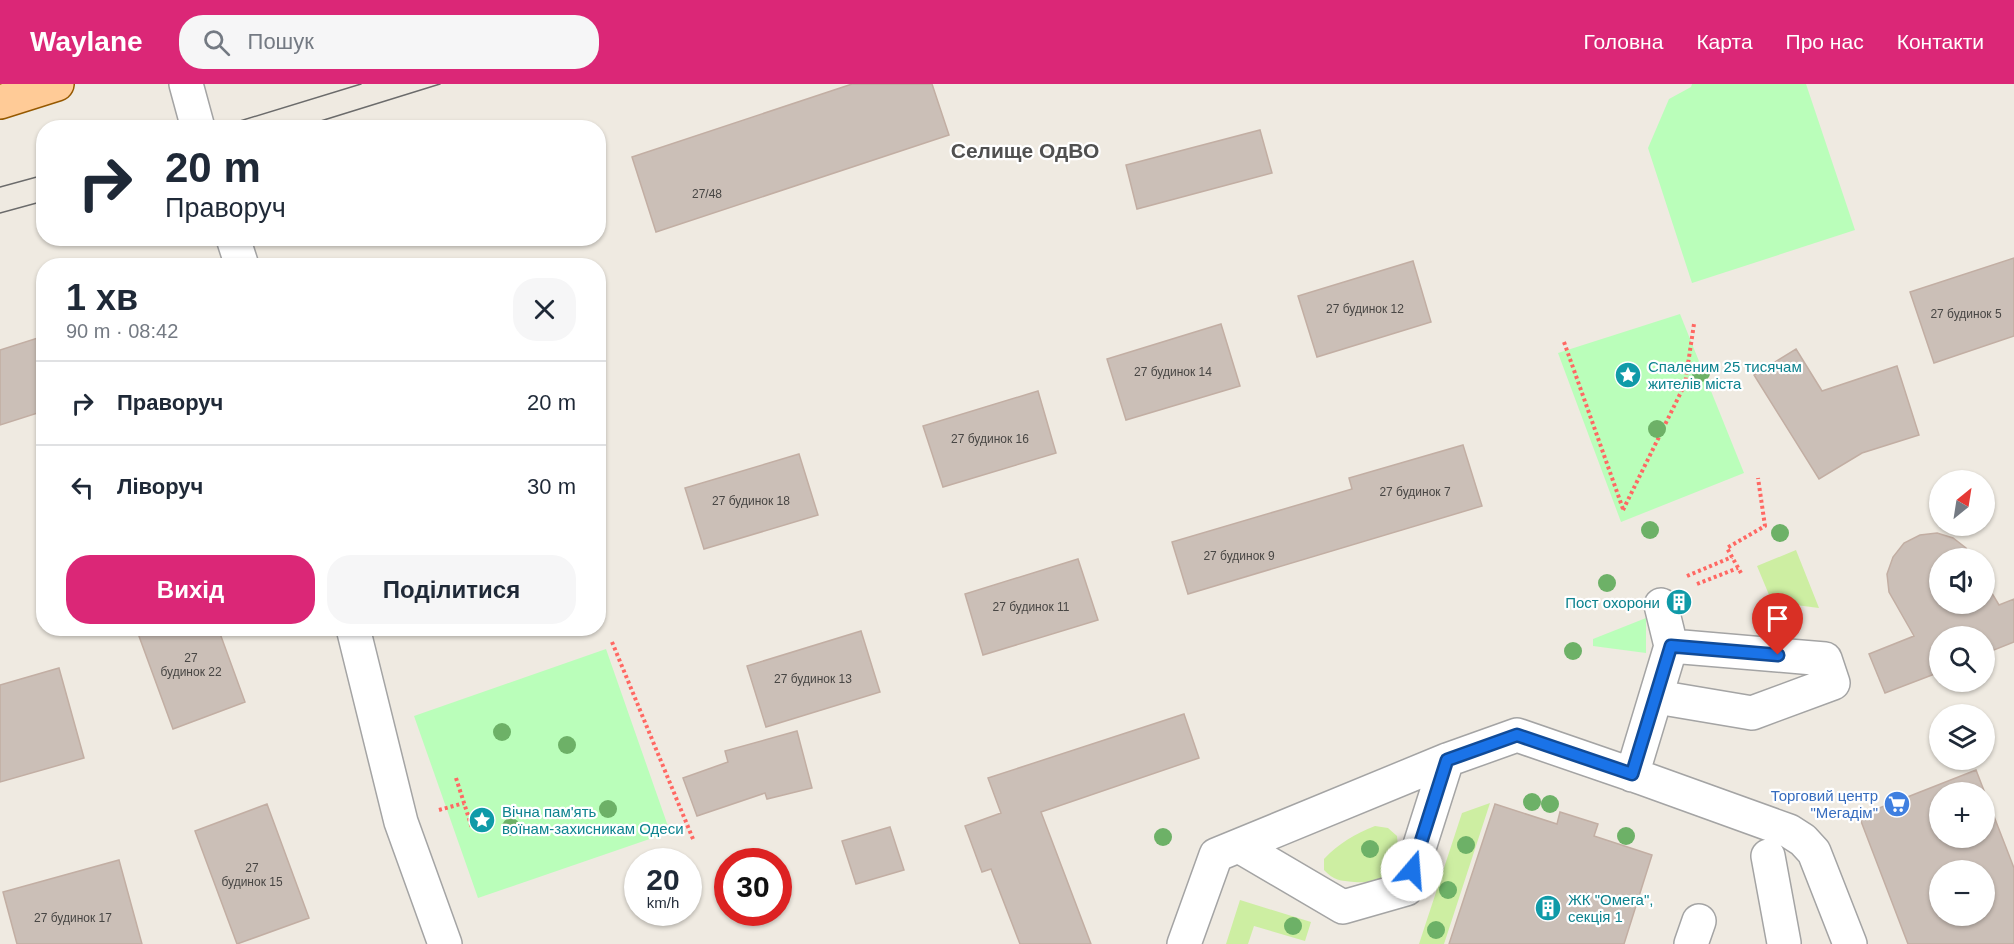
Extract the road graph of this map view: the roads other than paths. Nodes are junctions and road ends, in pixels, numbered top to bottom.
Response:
1 (57, 84) edge
2 (186, 84) edge
3 (0, 102) edge
4 (196, 120) edge
5 (1675, 596) road end
6 (355, 636) edge
7 (1671, 646) junction
8 (1657, 697) junction
9 (1447, 760) junction
10 (1632, 774) junction
11 (1772, 841) junction
12 (1239, 846) junction
13 (1754, 911) dead end
14 (1785, 943) edge
15 (445, 944) edge
16 (1184, 944) edge
17 (1850, 944) edge

1 - 3 main road
2 - 4 street
5 - 7 street
6 - 15 street
7 - 8 street
7 - 8 street
8 - 10 street
9 - 10 street
9 - 12 street
9 - 12 street
10 - 11 street
11 - 13 street
11 - 14 street
11 - 17 street
12 - 16 street

